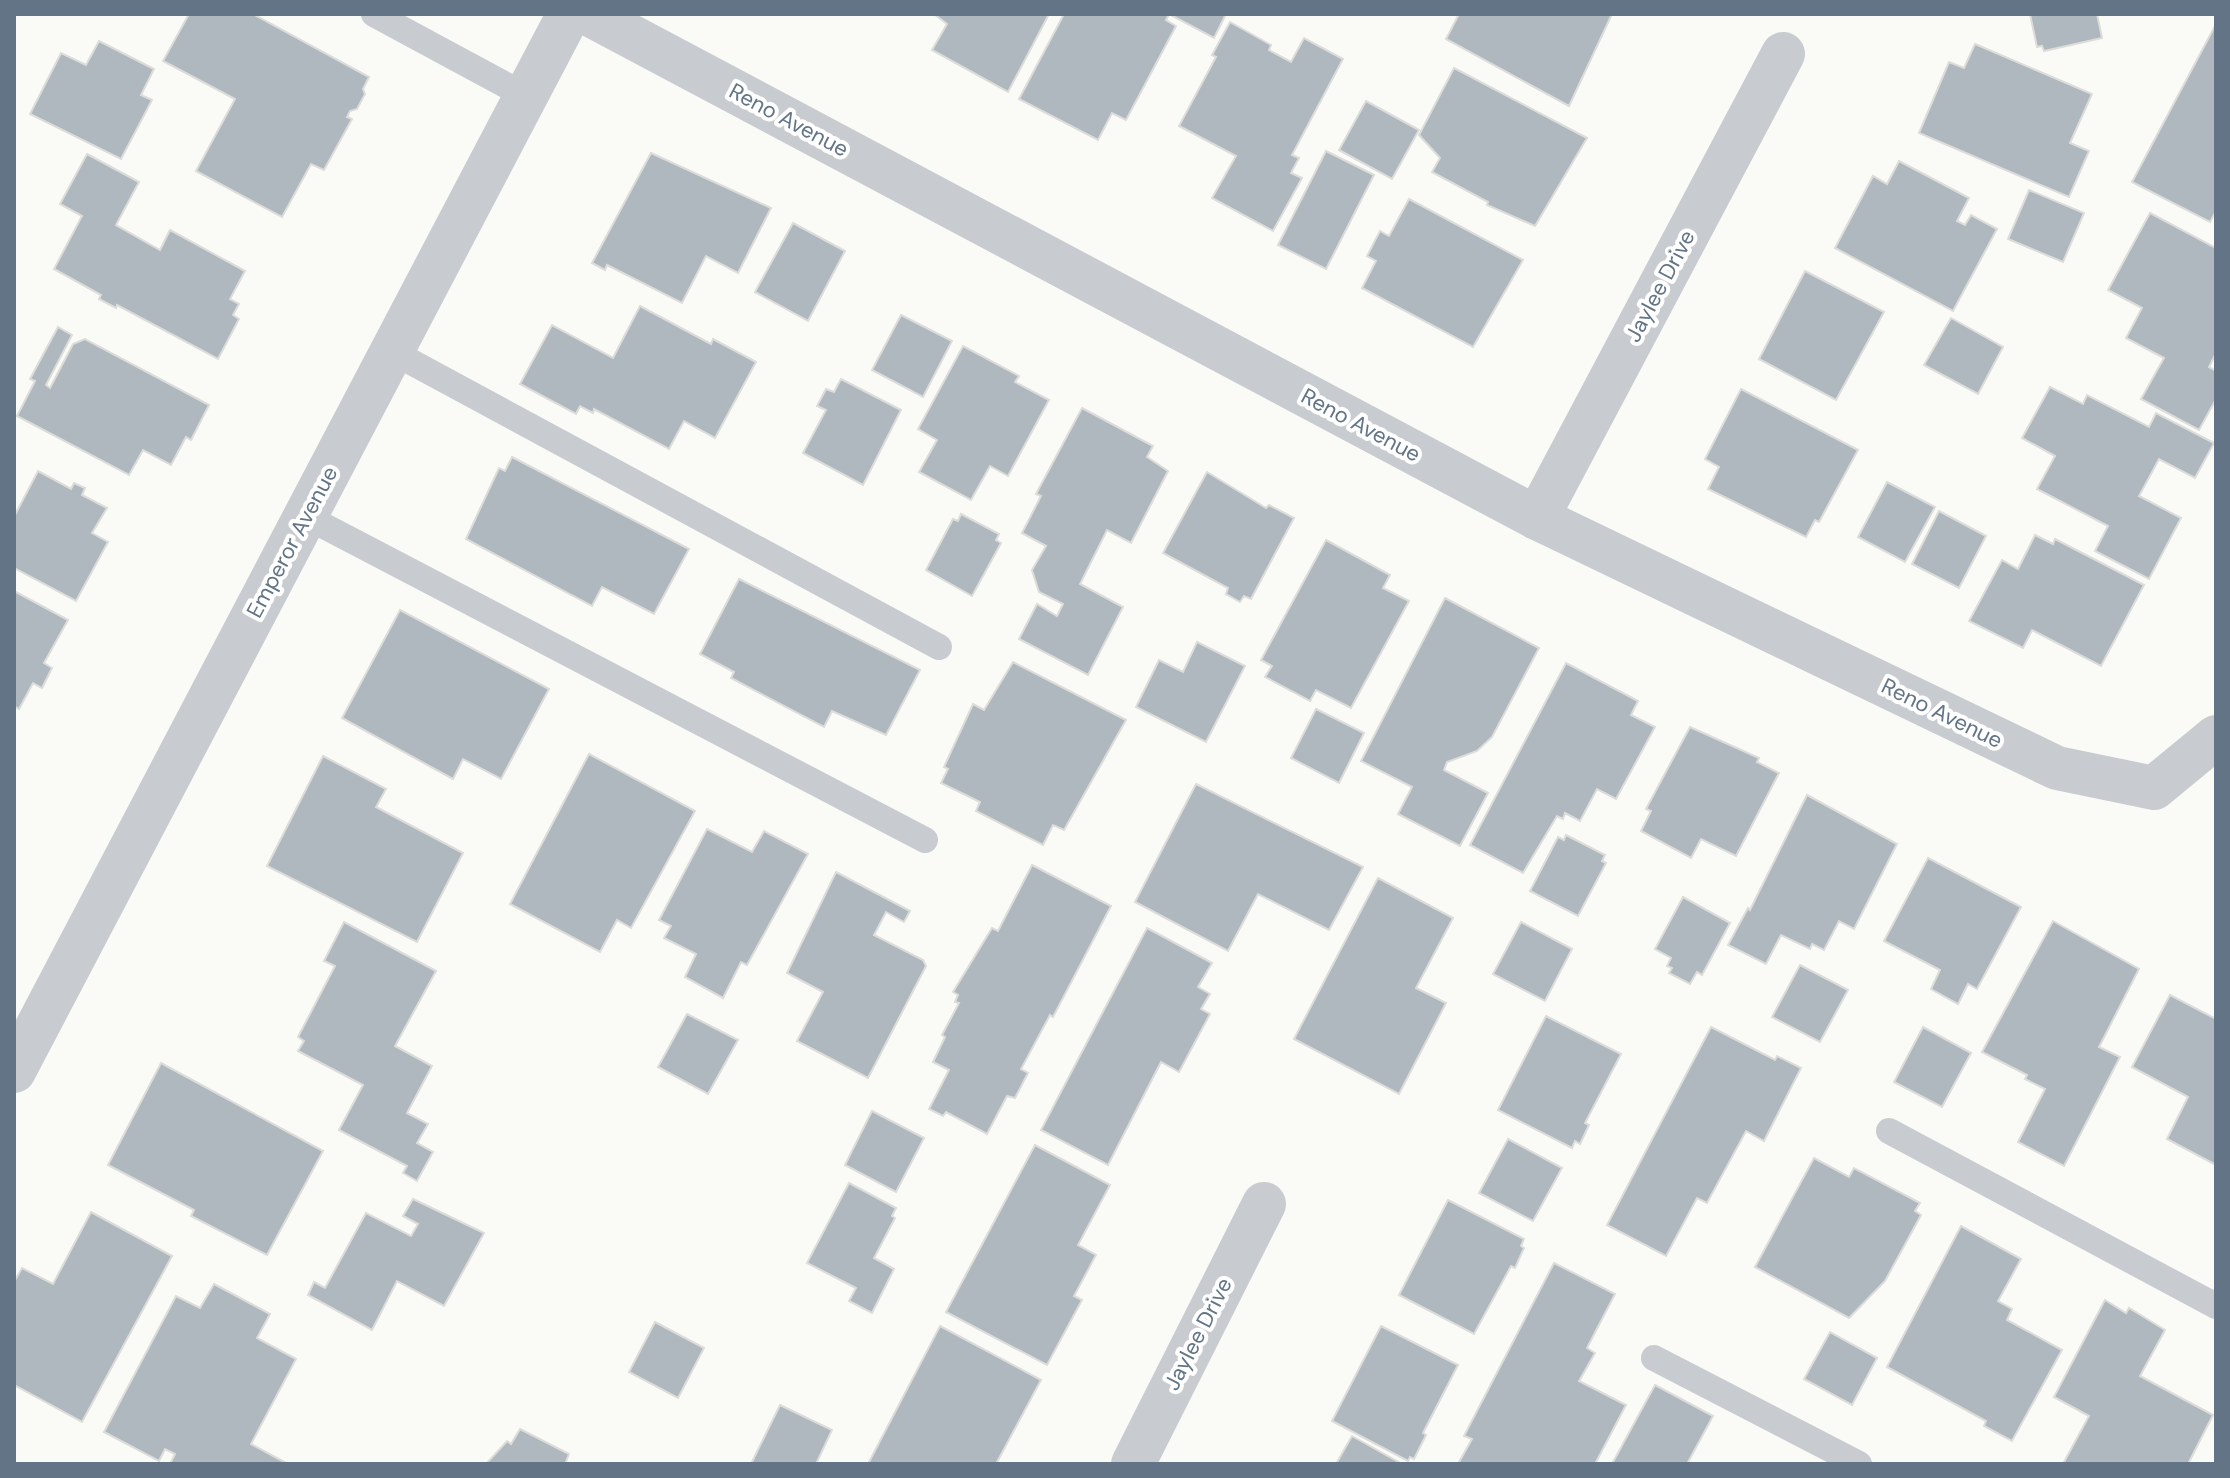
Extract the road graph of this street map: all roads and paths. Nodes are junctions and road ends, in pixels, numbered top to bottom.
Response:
1 (374, 14) edge
2 (569, 14) edge
3 (589, 14) edge
4 (1783, 54) dead end
5 (526, 96) junction
6 (391, 351) junction
7 (305, 516) junction
8 (1537, 518) junction
9 (939, 647) dead end
10 (2216, 737) edge
11 (925, 840) dead end
12 (14, 1071) edge
13 (1889, 1131) dead end
14 (1264, 1204) dead end
15 (2216, 1306) edge
16 (1654, 1358) dead end
17 (1133, 1464) edge
18 (1859, 1464) edge

1 - 5 lane
2 - 5 street, Emperor Avenue
3 - 8 street, Reno Avenue
4 - 8 street, Jaylee Drive
5 - 6 street, Emperor Avenue
6 - 7 street, Emperor Avenue
6 - 9 lane
7 - 11 lane
7 - 12 street, Emperor Avenue
8 - 10 street, Reno Avenue
13 - 15 lane
14 - 17 street, Jaylee Drive
16 - 18 lane

